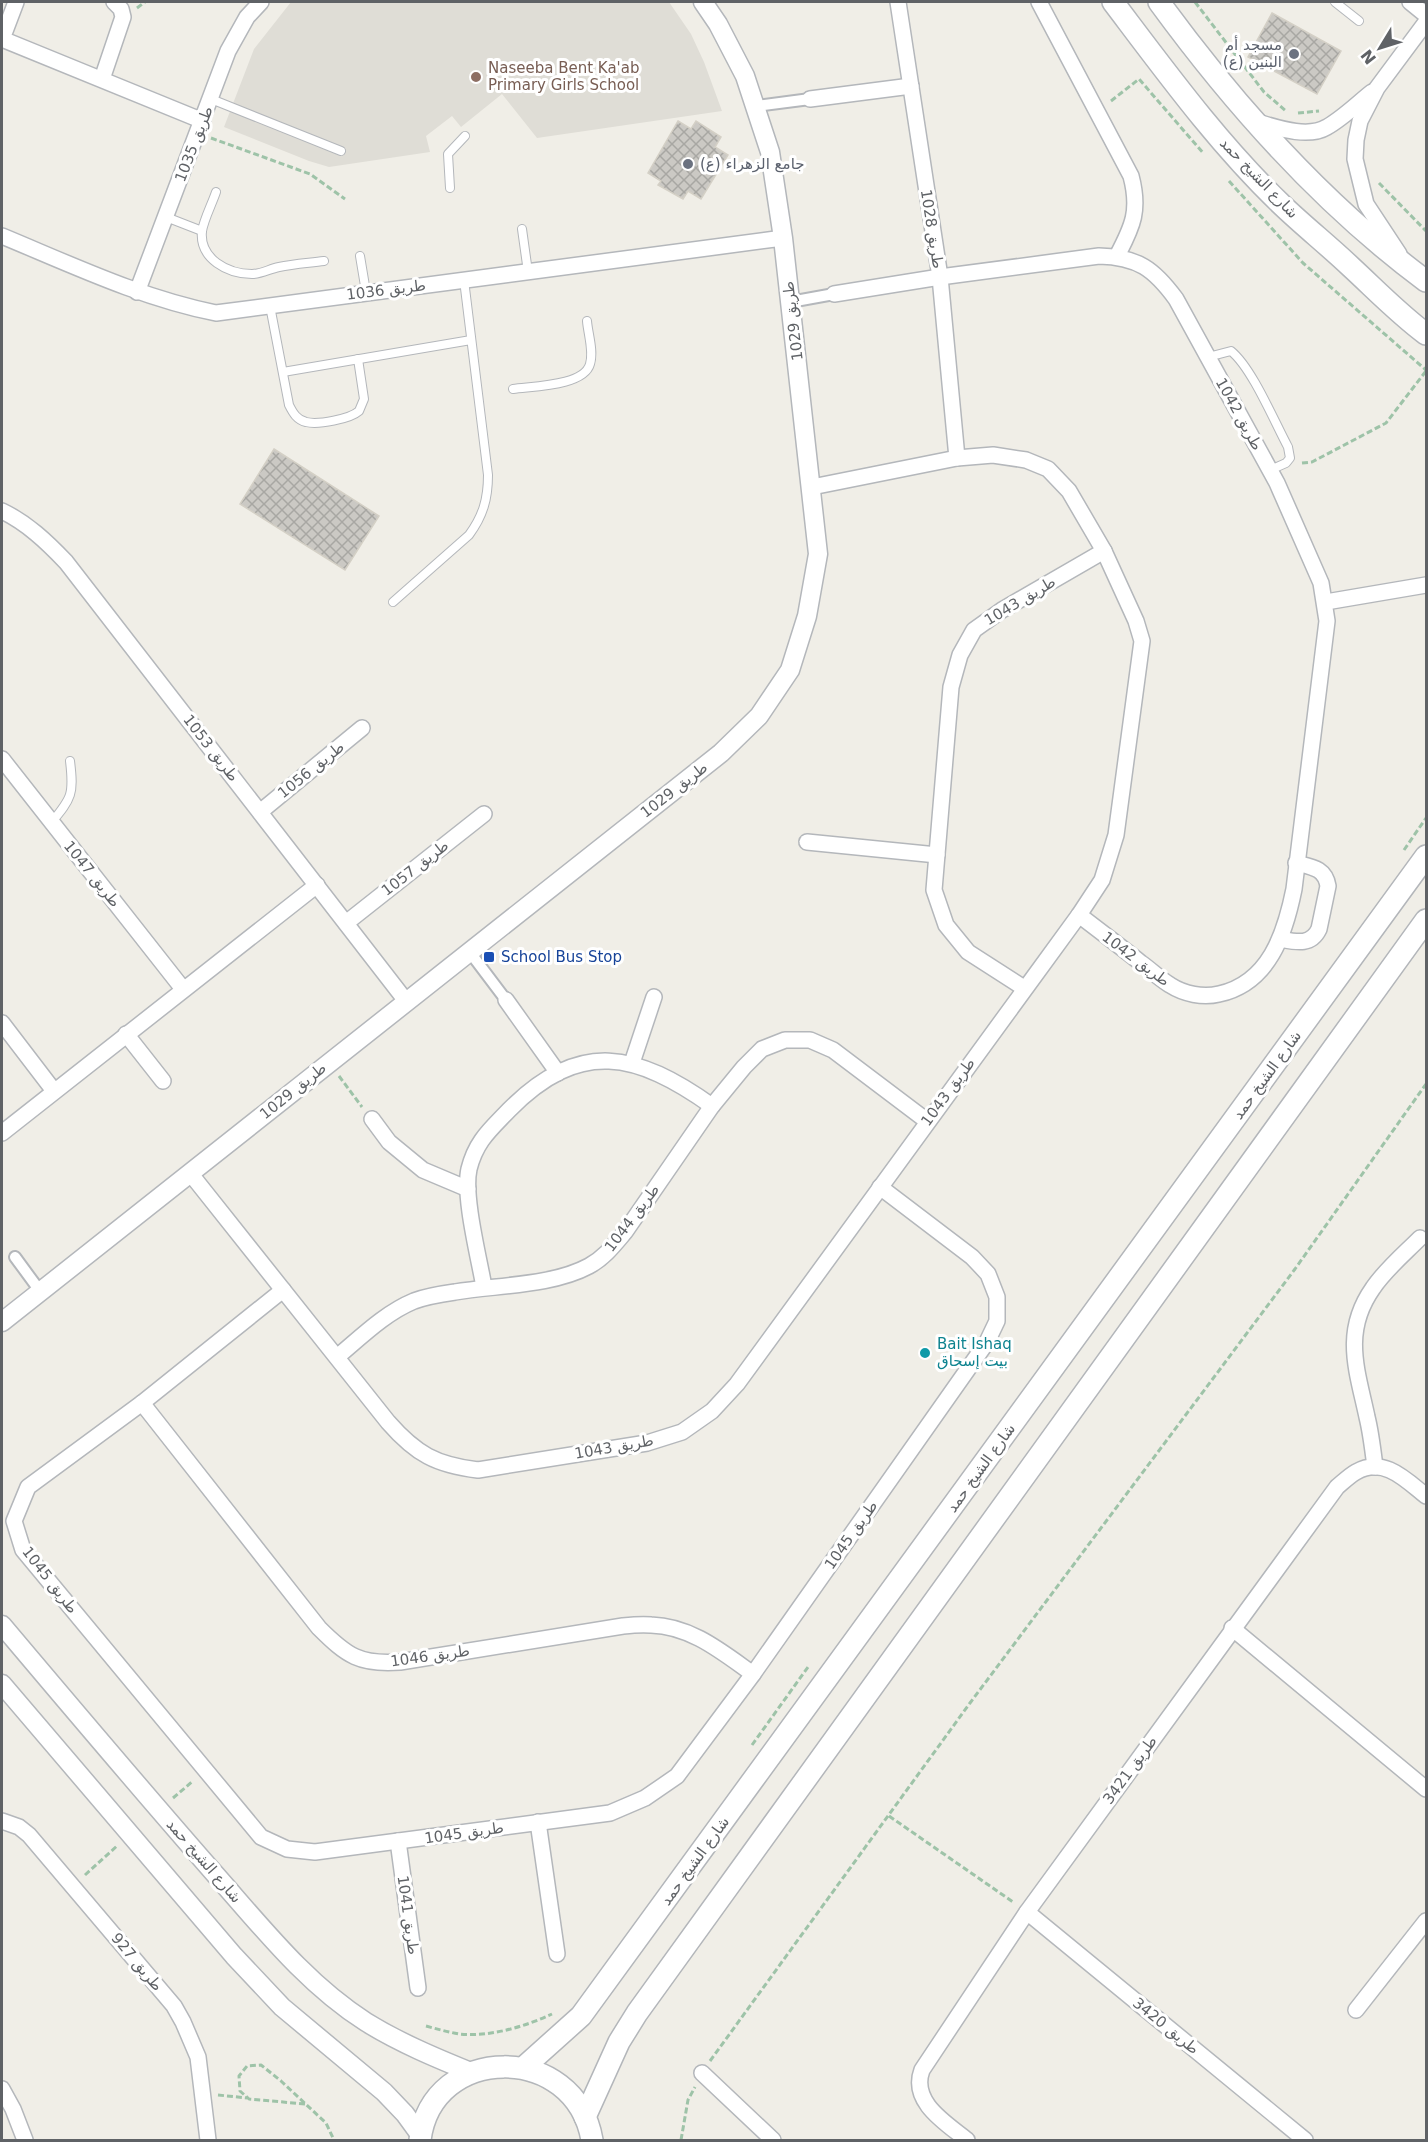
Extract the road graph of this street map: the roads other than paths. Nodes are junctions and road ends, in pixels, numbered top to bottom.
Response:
1 (16, 2) edge
2 (114, 2) edge
3 (261, 2) edge
4 (703, 2) edge
5 (898, 2) edge
6 (1039, 2) edge
7 (1113, 2) edge
8 (1159, 2) edge
9 (1335, 2) edge
10 (1410, 2) edge
11 (1426, 15) edge
12 (1359, 21) dead end
13 (1426, 22) edge
14 (102, 79) junction
15 (911, 87) junction
16 (1377, 88) junction
17 (211, 99) junction
18 (810, 99) joint
19 (756, 106) junction
20 (1253, 120) junction
21 (200, 127) junction
22 (465, 136) dead end
23 (341, 151) dead end
24 (450, 188) dead end
25 (216, 192) dead end
26 (166, 217) junction
27 (522, 229) dead end
28 (202, 231) junction
29 (2, 236) edge
30 (783, 238) junction
31 (360, 256) dead end
32 (1117, 256) junction
33 (324, 261) dead end
34 (1407, 267) junction
35 (528, 272) junction
36 (940, 277) junction
37 (464, 280) junction
38 (1426, 281) edge
39 (137, 292) junction
40 (366, 292) junction
41 (834, 294) joint
42 (790, 302) junction
43 (270, 306) junction
44 (1404, 317) junction
45 (586, 321) dead end
46 (1426, 334) edge
47 (471, 340) junction
48 (1426, 340) edge
49 (1208, 357) junction
50 (358, 359) junction
51 (283, 372) junction
52 (513, 389) dead end
53 (957, 458) junction
54 (1270, 470) junction
55 (812, 487) junction
56 (2, 511) edge
57 (1104, 551) junction
58 (1426, 585) edge
59 (393, 602) dead end
60 (1326, 602) junction
61 (362, 729) dead end
62 (2, 759) edge
63 (70, 760) dead end
64 (260, 812) junction
65 (484, 814) dead end
66 (51, 824) junction
67 (807, 842) dead end
68 (937, 855) junction
69 (1426, 856) edge
70 (1296, 863) junction
71 (317, 885) junction
72 (1079, 915) junction
73 (1426, 920) edge
74 (346, 923) junction
75 (1280, 939) junction
76 (469, 951) junction
77 (1024, 988) junction
78 (183, 989) junction
79 (654, 997) dead end
80 (506, 1000) joint
81 (406, 1001) junction
82 (2, 1023) edge
83 (126, 1034) junction
84 (632, 1063) junction
85 (558, 1073) junction
86 (163, 1081) dead end
87 (54, 1091) junction
88 (712, 1106) junction
89 (372, 1119) road end
90 (927, 1121) junction
91 (2, 1133) edge
92 (190, 1173) junction
93 (880, 1187) junction
94 (468, 1189) junction
95 (1424, 1237) edge
96 (15, 1257) dead end
97 (484, 1287) junction
98 (283, 1290) junction
99 (40, 1291) junction
100 (2, 1322) edge
101 (337, 1357) junction
102 (142, 1403) junction
103 (1375, 1467) junction
104 (1426, 1496) edge
105 (2, 1625) edge
106 (1232, 1628) junction
107 (753, 1674) junction
108 (2, 1684) edge
109 (1426, 1789) edge
110 (2, 1821) edge
111 (538, 1822) junction
112 (398, 1841) junction
113 (1027, 1912) junction
114 (1426, 1921) edge
115 (557, 1954) dead end
116 (418, 1988) dead end
117 (1356, 2010) dead end
118 (523, 2068) junction
119 (472, 2073) junction
120 (702, 2073) road end
121 (2, 2089) edge
122 (585, 2117) junction
123 (420, 2138) edge
124 (25, 2140) edge
125 (208, 2140) edge
126 (592, 2140) edge
127 (774, 2140) edge
128 (968, 2140) edge
129 (1305, 2140) edge

1 - 14 street
2 - 14 street
3 - 17 street, طريق 1035
4 - 19 street, طريق 1029
5 - 15 street, طريق 1028
6 - 32 street
7 - 44 main road, شارع الشيخ حمد
8 - 20 main road
9 - 12 lane
10 - 11 street
13 - 16 street
14 - 21 street
15 - 18 street
15 - 36 street, طريق 1028
16 - 20 street
16 - 34 street
17 - 21 street, طريق 1035
17 - 23 lane
18 - 19 street
19 - 30 street, طريق 1029
20 - 34 main road
21 - 26 street, طريق 1035
22 - 24 lane
25 - 28 lane
26 - 28 lane
26 - 39 street, طريق 1035
27 - 35 lane
28 - 33 lane
29 - 39 street, طريق 1036
30 - 35 street, طريق 1036
30 - 42 street, طريق 1029
31 - 40 lane
32 - 36 street, طريق 1042
32 - 49 street, طريق 1042
34 - 38 main road
35 - 37 street, طريق 1036
36 - 41 street, طريق 1042
36 - 53 street, طريق 1028
37 - 40 street, طريق 1036
37 - 47 lane
39 - 43 street, طريق 1036
40 - 43 street, طريق 1036
41 - 42 street
42 - 55 street, طريق 1029
43 - 51 lane
44 - 46 main road, شارع الشيخ حمد
44 - 48 main road
45 - 52 lane
47 - 50 lane
47 - 59 lane
49 - 54 street, طريق 1042
49 - 54 lane
50 - 51 lane
50 - 51 lane
53 - 55 street, طريق 1043
53 - 57 street, طريق 1043
54 - 60 street, طريق 1042
55 - 76 street, طريق 1029
56 - 64 street, طريق 1053
57 - 68 street, طريق 1043
57 - 72 street, طريق 1043
58 - 60 street
60 - 70 street, طريق 1042
61 - 64 street, طريق 1056
62 - 66 street, طريق 1047
63 - 66 lane
64 - 71 street, طريق 1053
65 - 74 street, طريق 1057
66 - 78 street, طريق 1047
67 - 68 street
68 - 77 street, طريق 1043
69 - 118 main road, شارع الشيخ حمد
70 - 75 street, طريق 1042
70 - 75 street
71 - 74 street, طريق 1053
71 - 78 street
72 - 75 street, طريق 1042
72 - 77 street, طريق 1043
73 - 122 main road
74 - 81 street, طريق 1053
76 - 80 street
76 - 81 street, طريق 1029
77 - 90 street, طريق 1043
78 - 83 street
79 - 84 street
80 - 85 street
81 - 92 street, طريق 1029
82 - 87 street
83 - 86 street
83 - 87 street
84 - 85 street
84 - 88 street
85 - 94 street
87 - 91 street
88 - 90 street, طريق 1044
88 - 97 street, طريق 1044
89 - 94 street
90 - 93 street, طريق 1043
92 - 98 street, طريق 1043
92 - 99 street, طريق 1029
93 - 101 street, طريق 1043
93 - 107 street, طريق 1045
94 - 97 street
95 - 103 street
96 - 99 street
97 - 101 street, طريق 1044
98 - 101 street, طريق 1043
98 - 102 street, طريق 1045
99 - 100 street, طريق 1029
102 - 107 street, طريق 1046
102 - 112 street, طريق 1045
103 - 104 street
103 - 106 street, طريق 3421
105 - 119 street, شارع الشيخ حمد
106 - 109 street
106 - 113 street, طريق 3421
107 - 111 street, طريق 1045
108 - 123 street
110 - 125 street, طريق 927
111 - 112 street, طريق 1045
111 - 115 street
112 - 116 street, طريق 1041
113 - 128 street, طريق 3421
113 - 129 street, طريق 3420
114 - 117 street
118 - 119 main road
118 - 122 main road
119 - 123 main road
120 - 127 street
121 - 124 street
122 - 126 main road

